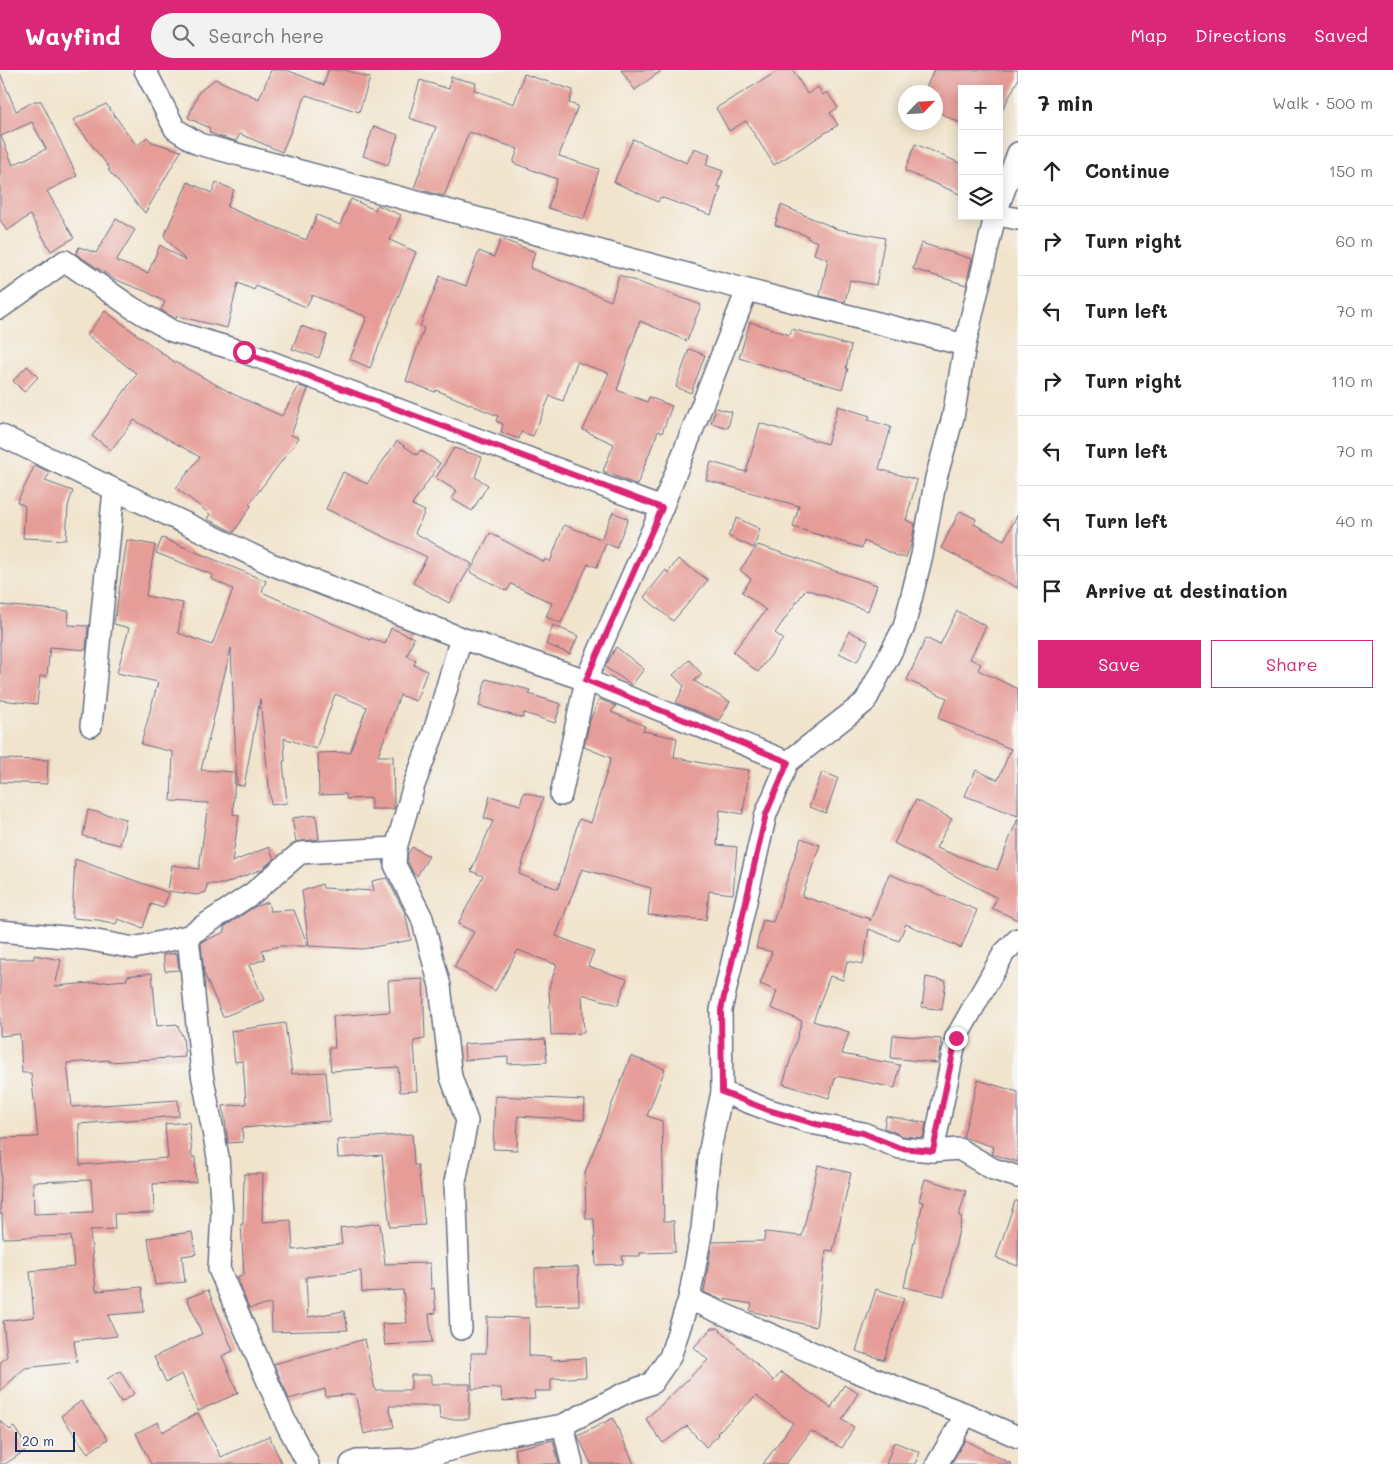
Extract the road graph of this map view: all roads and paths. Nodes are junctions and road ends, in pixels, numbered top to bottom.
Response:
1 (145, 70) edge
2 (1018, 153) edge
3 (1003, 193) edge
4 (1003, 216) edge
5 (1018, 219) edge
6 (994, 220) edge
7 (747, 290) junction
8 (0, 308) edge
9 (964, 345) junction
10 (0, 435) edge
11 (114, 490) junction
12 (662, 508) junction
13 (462, 638) junction
14 (586, 680) junction
15 (90, 726) dead end
16 (788, 762) junction
17 (561, 795) dead end
18 (396, 848) junction
19 (0, 931) edge
20 (188, 936) junction
21 (1018, 939) edge
22 (722, 1092) junction
23 (933, 1151) junction
24 (1018, 1177) edge
25 (689, 1299) junction
26 (461, 1328) dead end
27 (966, 1414) junction
28 (563, 1425) junction
29 (1018, 1437) edge
30 (308, 1464) edge
31 (351, 1464) edge
32 (572, 1464) edge
33 (937, 1464) edge

1 - 7 street
2 - 3 street
4 - 5 street
6 - 9 street
7 - 9 street
7 - 12 street
8 - 12 street
9 - 16 street
10 - 11 street
11 - 13 street
11 - 15 street
12 - 14 street
13 - 14 street
13 - 18 street
14 - 16 street
14 - 17 street
16 - 22 street
18 - 20 street
18 - 26 street
19 - 20 street
20 - 30 street
21 - 23 street
22 - 23 street
22 - 25 street
23 - 24 street
25 - 27 street
25 - 28 street
27 - 29 street
27 - 33 street
28 - 31 street
28 - 32 street

